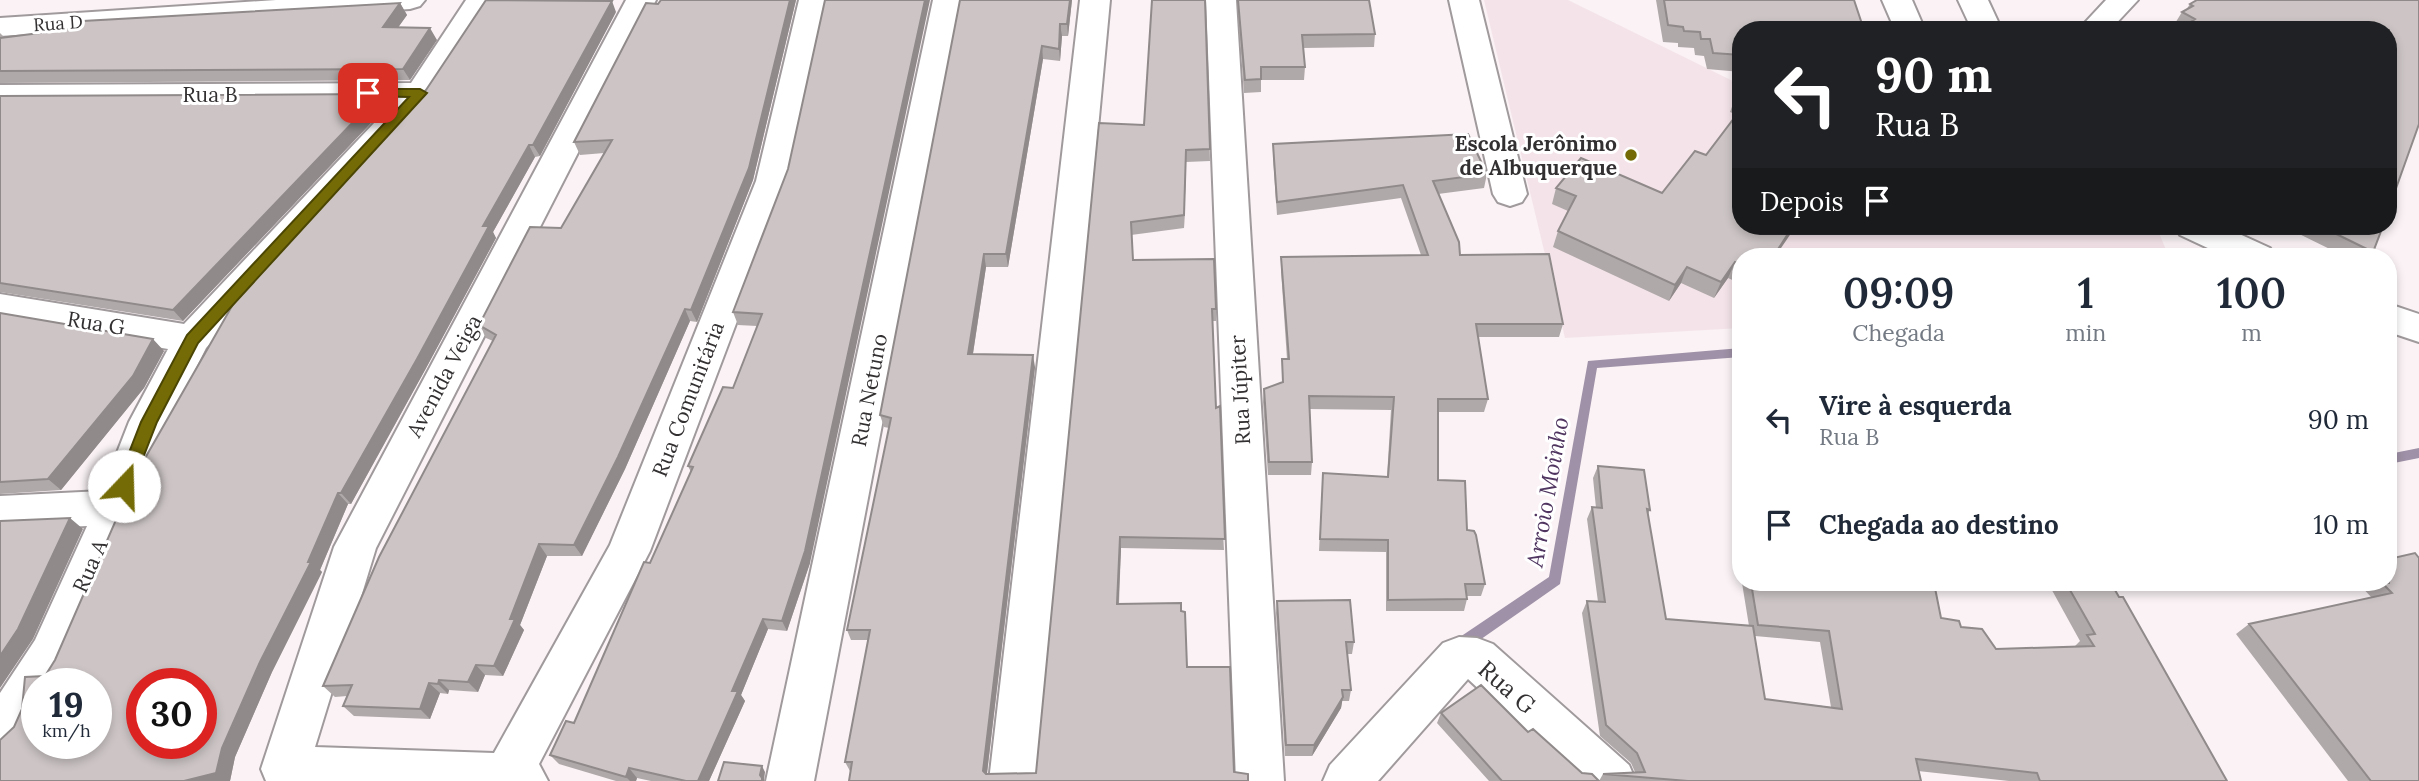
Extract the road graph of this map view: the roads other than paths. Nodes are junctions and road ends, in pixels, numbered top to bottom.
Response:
1 (15, 0) edge
2 (410, 0) edge
3 (481, 0) edge
4 (641, 0) edge
5 (814, 0) edge
6 (948, 0) edge
7 (1095, 0) edge
8 (1221, 0) edge
9 (1464, 0) edge
10 (1897, 0) edge
11 (1973, 0) edge
12 (2123, 0) edge
13 (0, 16) edge
14 (1906, 21) edge
15 (1983, 21) edge
16 (2102, 21) edge
17 (0, 27) edge
18 (420, 93) junction
19 (0, 95) edge
20 (1510, 194) dead end
21 (2211, 235) edge
22 (2239, 248) edge
23 (0, 307) edge
24 (2397, 321) edge
25 (2419, 328) edge
26 (192, 339) junction
27 (116, 508) junction
28 (0, 513) edge
29 (0, 733) edge
30 (516, 778) edge
31 (790, 781) edge
32 (1013, 781) edge
33 (1260, 781) edge
34 (1347, 781) edge
35 (1612, 781) edge

1 - 13 street
2 - 17 street, Rua D
3 - 18 street, Rua A
4 - 30 street, Avenida Veiga
5 - 30 street, Rua Comunitária
6 - 31 street, Rua Netuno
7 - 32 street
8 - 33 street, Rua Júpiter
9 - 20 street
10 - 14 street
11 - 15 street
12 - 16 street
18 - 19 street, Rua B
18 - 26 street, Rua A
21 - 22 street
23 - 26 street, Rua G
24 - 25 street
26 - 27 street, Rua A
27 - 28 street
27 - 29 street, Rua A
34 - 35 street, Rua G

